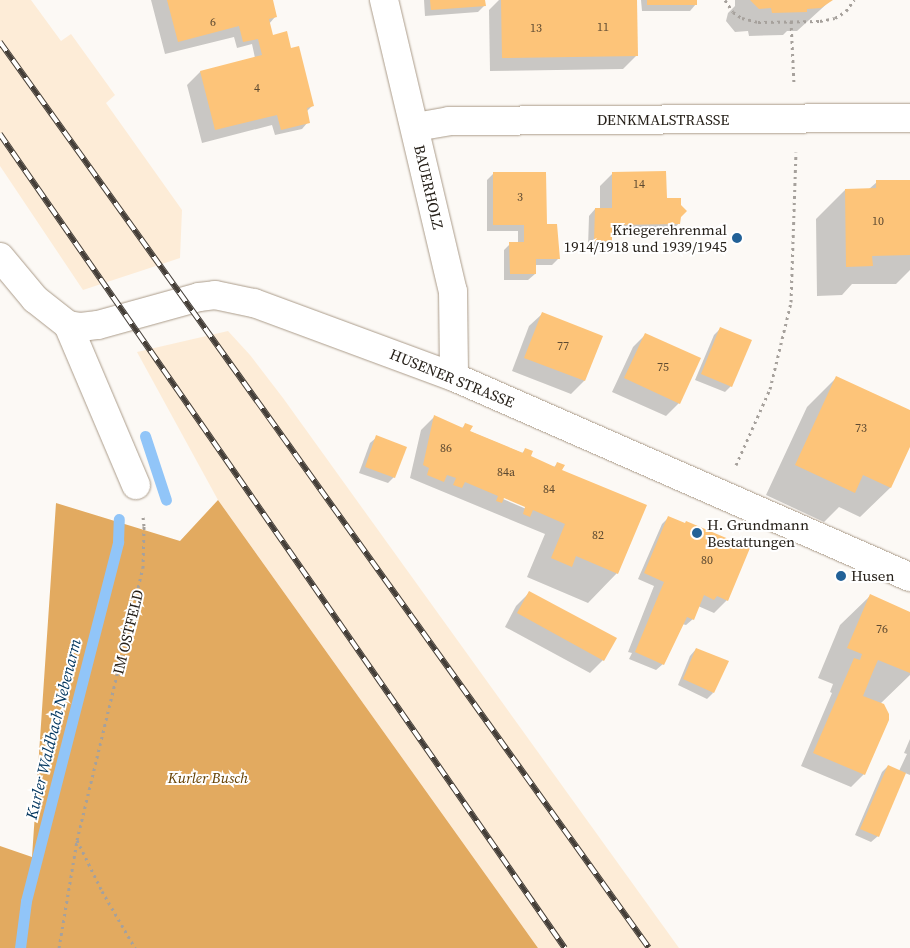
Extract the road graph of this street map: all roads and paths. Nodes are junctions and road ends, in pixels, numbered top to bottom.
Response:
1 (384, 0) edge
2 (725, 0) edge
3 (854, 0) edge
4 (791, 21) junction
5 (910, 118) edge
6 (796, 119) junction
7 (416, 127) junction
8 (0, 257) edge
9 (68, 325) junction
10 (454, 377) junction
11 (136, 485) joint
12 (723, 494) junction
13 (910, 577) edge
14 (77, 840) junction
15 (60, 948) edge
16 (135, 948) edge

1 - 7 street, BAUERHOLZ
2 - 4 path
3 - 4 path
4 - 6 path
5 - 6 street, DENKMALSTRASSE
6 - 7 street, DENKMALSTRASSE
6 - 12 path
7 - 10 street, BAUERHOLZ
8 - 9 street
9 - 10 street, HUSENER STRASSE
9 - 11 street
10 - 12 street, HUSENER STRASSE
11 - 14 path, IM OSTFELD
12 - 13 street, HUSENER STRASSE
14 - 15 path, IM OSTFELD
14 - 16 path

